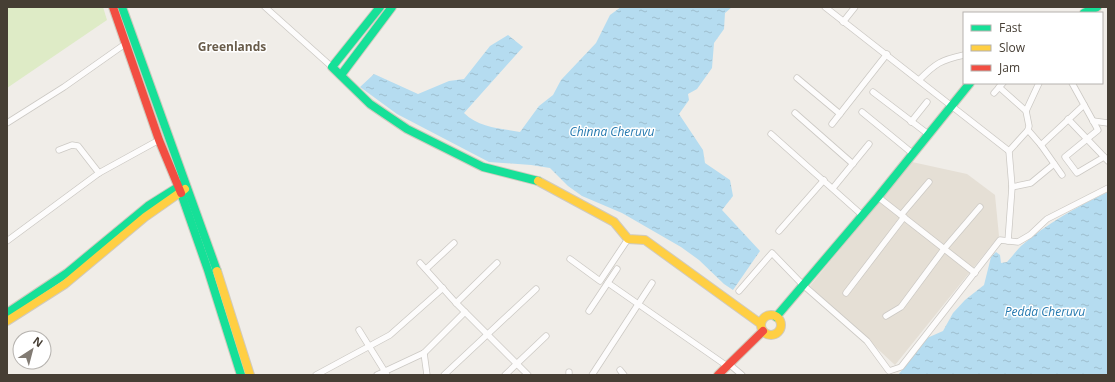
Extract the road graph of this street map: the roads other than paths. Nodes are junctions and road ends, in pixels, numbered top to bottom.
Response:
1 (113, 7) edge
2 (122, 7) edge
3 (265, 7) edge
4 (380, 7) edge
5 (392, 7) edge
6 (825, 7) edge
7 (855, 7) edge
8 (1097, 7) edge
9 (1086, 12) edge
10 (842, 22) junction
11 (125, 44) junction
12 (887, 54) junction
13 (963, 55) edge
14 (332, 67) junction
15 (341, 75) junction
16 (796, 78) dead end
17 (920, 80) junction
18 (969, 84) edge
19 (1039, 84) edge
20 (1073, 84) edge
21 (1001, 85) edge
22 (874, 92) dead end
23 (994, 93) dead end
24 (926, 102) dead end
25 (952, 105) junction
26 (1084, 105) junction
27 (1026, 111) junction
28 (862, 112) dead end
29 (795, 113) dead end
30 (840, 114) junction
31 (1068, 119) junction
32 (1093, 121) junction
33 (911, 122) junction
34 (7, 123) edge
35 (1108, 123) edge
36 (832, 124) dead end
37 (1028, 130) junction
38 (771, 134) dead end
39 (928, 134) junction
40 (1087, 139) junction
41 (159, 140) junction
42 (869, 144) dead end
43 (1041, 145) junction
44 (59, 150) dead end
45 (1009, 151) junction
46 (912, 154) junction
47 (1106, 159) edge
48 (853, 164) junction
49 (1054, 164) junction
50 (98, 173) junction
51 (1062, 176) dead end
52 (824, 180) junction
53 (929, 182) dead end
54 (187, 185) junction
55 (1012, 187) junction
56 (833, 188) junction
57 (1108, 188) edge
58 (179, 189) junction
59 (878, 196) junction
60 (980, 207) dead end
61 (862, 214) junction
62 (903, 216) junction
63 (779, 231) dead end
64 (628, 239) junction
65 (7, 241) edge
66 (1008, 241) junction
67 (454, 243) dead end
68 (944, 249) junction
69 (570, 259) dead end
70 (420, 262) dead end
71 (497, 263) dead end
72 (426, 269) junction
73 (617, 269) dead end
74 (974, 273) junction
75 (608, 283) junction
76 (652, 283) dead end
77 (802, 284) junction
78 (443, 288) junction
79 (536, 290) dead end
80 (739, 291) dead end
81 (846, 293) dead end
82 (456, 303) junction
83 (638, 304) junction
84 (589, 311) dead end
85 (465, 312) junction
86 (9, 316) edge
87 (886, 316) dead end
88 (776, 317) junction
89 (762, 327) junction
90 (359, 330) dead end
91 (487, 334) junction
92 (546, 336) dead end
93 (369, 347) junction
94 (424, 353) junction
95 (517, 364) junction
96 (728, 365) junction
97 (385, 373) edge
98 (888, 373) edge
99 (242, 375) edge
100 (250, 375) edge
101 (316, 375) edge
102 (377, 375) edge
103 (427, 375) edge
104 (444, 375) edge
105 (505, 375) edge
106 (528, 375) edge
107 (592, 375) edge
108 (718, 375) edge
109 (742, 375) edge

1 - 11 street
2 - 54 street
3 - 14 street
4 - 14 street
5 - 15 street
6 - 10 street
7 - 10 street
8 - 9 street
10 - 12 street
11 - 34 street
11 - 41 street
12 - 17 street
12 - 30 street
13 - 17 street
14 - 15 street
15 - 64 street
16 - 30 street
17 - 25 street
18 - 25 street
19 - 27 street
20 - 26 street
21 - 23 street
21 - 27 street
22 - 33 street
24 - 33 street
25 - 39 street
25 - 45 street
26 - 31 street
26 - 32 street
27 - 37 street
28 - 46 street
29 - 48 street
30 - 36 street
31 - 40 street
31 - 43 street
32 - 35 street
32 - 40 street
33 - 39 street
37 - 43 street
37 - 45 street
38 - 52 street
39 - 46 street
40 - 47 street
40 - 47 street
41 - 50 street
41 - 58 street
42 - 48 street
43 - 49 street
44 - 50 street
45 - 55 street
46 - 59 street
48 - 56 street
49 - 51 street
49 - 55 street
50 - 65 street
52 - 56 street
52 - 63 street
53 - 62 street
54 - 58 street
54 - 100 street
55 - 66 street
56 - 61 street
57 - 66 street
58 - 86 street
58 - 99 street
59 - 61 street
59 - 62 street
60 - 68 street
61 - 77 street
62 - 68 street
62 - 81 street
64 - 69 street
64 - 89 street
66 - 74 street
67 - 72 street
68 - 74 street
68 - 87 street
70 - 72 street
71 - 82 street
72 - 78 street
73 - 75 street
74 - 98 street
75 - 83 street
75 - 84 street
76 - 83 street
77 - 80 street
77 - 88 street
77 - 98 street
78 - 82 street
78 - 93 street
79 - 91 street
82 - 85 street
83 - 96 street
83 - 107 street
85 - 91 street
85 - 94 street
88 - 89 street
88 - 89 street
89 - 96 street
90 - 93 street
91 - 95 street
91 - 104 street
92 - 95 street
93 - 97 street
93 - 101 street
94 - 97 street
94 - 103 street
95 - 105 street
95 - 106 street
96 - 108 street
96 - 109 street
97 - 102 street

